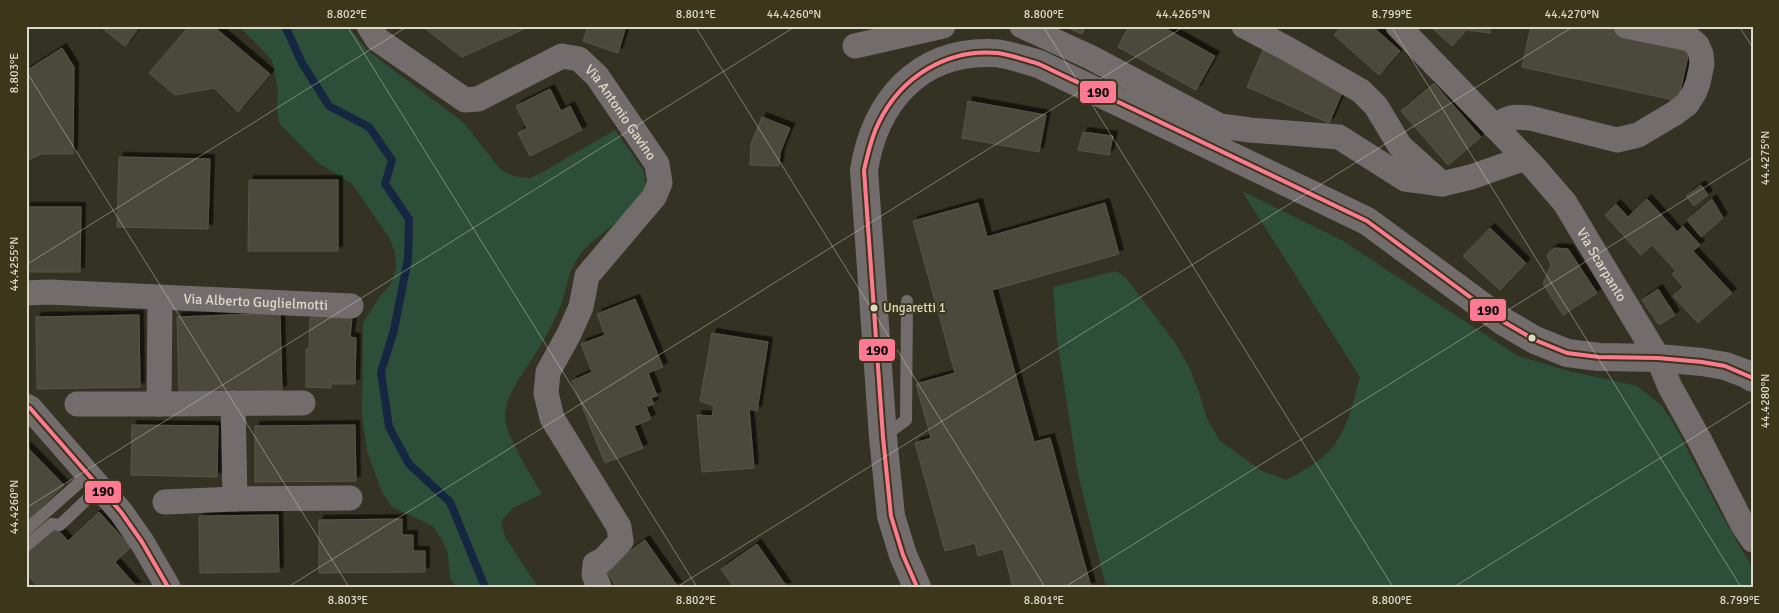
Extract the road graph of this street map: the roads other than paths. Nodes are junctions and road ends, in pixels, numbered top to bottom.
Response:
1 (369, 26) edge
2 (943, 26) edge
3 (1022, 26) edge
4 (1244, 26) edge
5 (1398, 26) edge
6 (1626, 26) edge
7 (855, 46) dead end
8 (1494, 126) junction
9 (1525, 158) junction
10 (1442, 184) junction
11 (26, 293) edge
12 (160, 298) junction
13 (907, 301) dead end
14 (351, 306) dead end
15 (1658, 358) junction
16 (1753, 378) edge
17 (232, 403) junction
18 (303, 403) dead end
19 (77, 404) dead end
20 (159, 404) junction
21 (26, 406) edge
22 (883, 437) junction
23 (94, 480) junction
24 (350, 498) dead end
25 (235, 499) junction
26 (165, 502) dead end
27 (26, 530) edge
28 (1753, 540) edge
29 (26, 546) edge
30 (168, 587) edge
31 (599, 587) edge
32 (917, 587) edge

1 - 31 street, Via Antonio Gavino
2 - 7 street
3 - 10 street
4 - 10 street
5 - 8 street, Via Scarpanto
6 - 8 street
8 - 9 street, Via Scarpanto
9 - 10 street
9 - 15 street, Via Scarpanto
11 - 12 street, Via Alberto Guglielmotti
12 - 14 street, Via Alberto Guglielmotti
12 - 20 street
13 - 22 lane
15 - 16 street
15 - 22 street
15 - 28 street, Via Scarpanto
17 - 18 street
17 - 20 street
17 - 25 street
19 - 20 street
21 - 23 street
22 - 32 street
23 - 27 lane
23 - 29 lane
23 - 30 street
24 - 25 street
25 - 26 street

